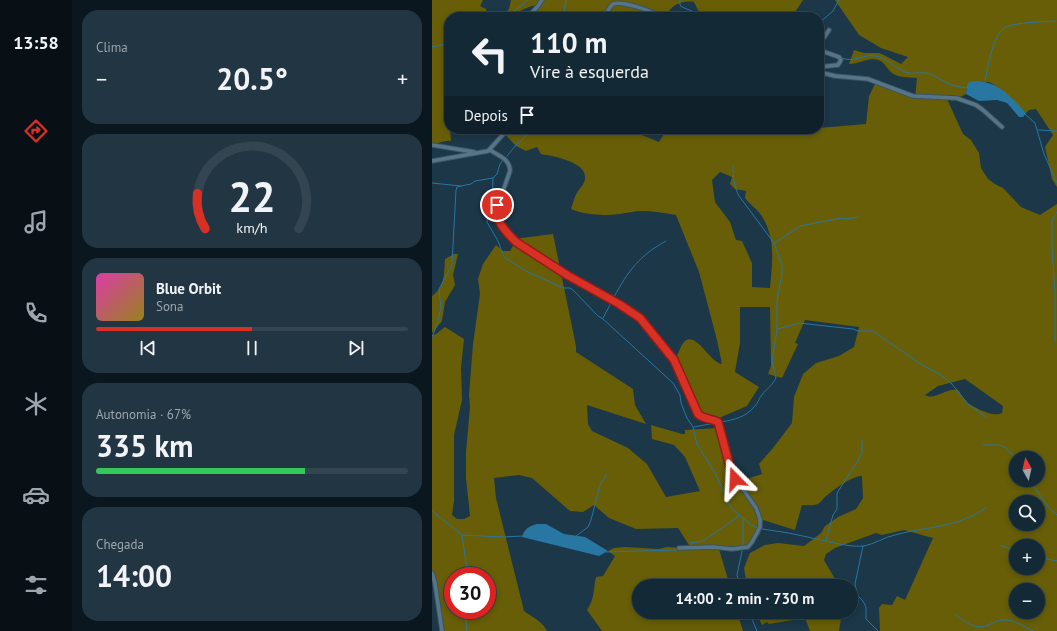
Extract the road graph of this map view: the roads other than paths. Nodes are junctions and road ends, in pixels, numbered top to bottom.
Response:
1 (542, 0) edge
2 (533, 12) edge
3 (607, 12) edge
4 (651, 12) edge
5 (829, 30) dead end
6 (824, 38) edge
7 (824, 52) edge
8 (824, 66) edge
9 (824, 73) edge
10 (1002, 127) dead end
11 (504, 134) edge
12 (432, 145) edge
13 (490, 150) junction
14 (475, 153) junction
15 (432, 161) edge
16 (679, 548) dead end
17 (432, 573) edge
18 (442, 631) edge

1 - 2 street
3 - 4 street
5 - 6 street
7 - 8 street
9 - 10 street
11 - 13 street
12 - 14 street
13 - 14 street
13 - 16 street
14 - 15 street
17 - 18 street

